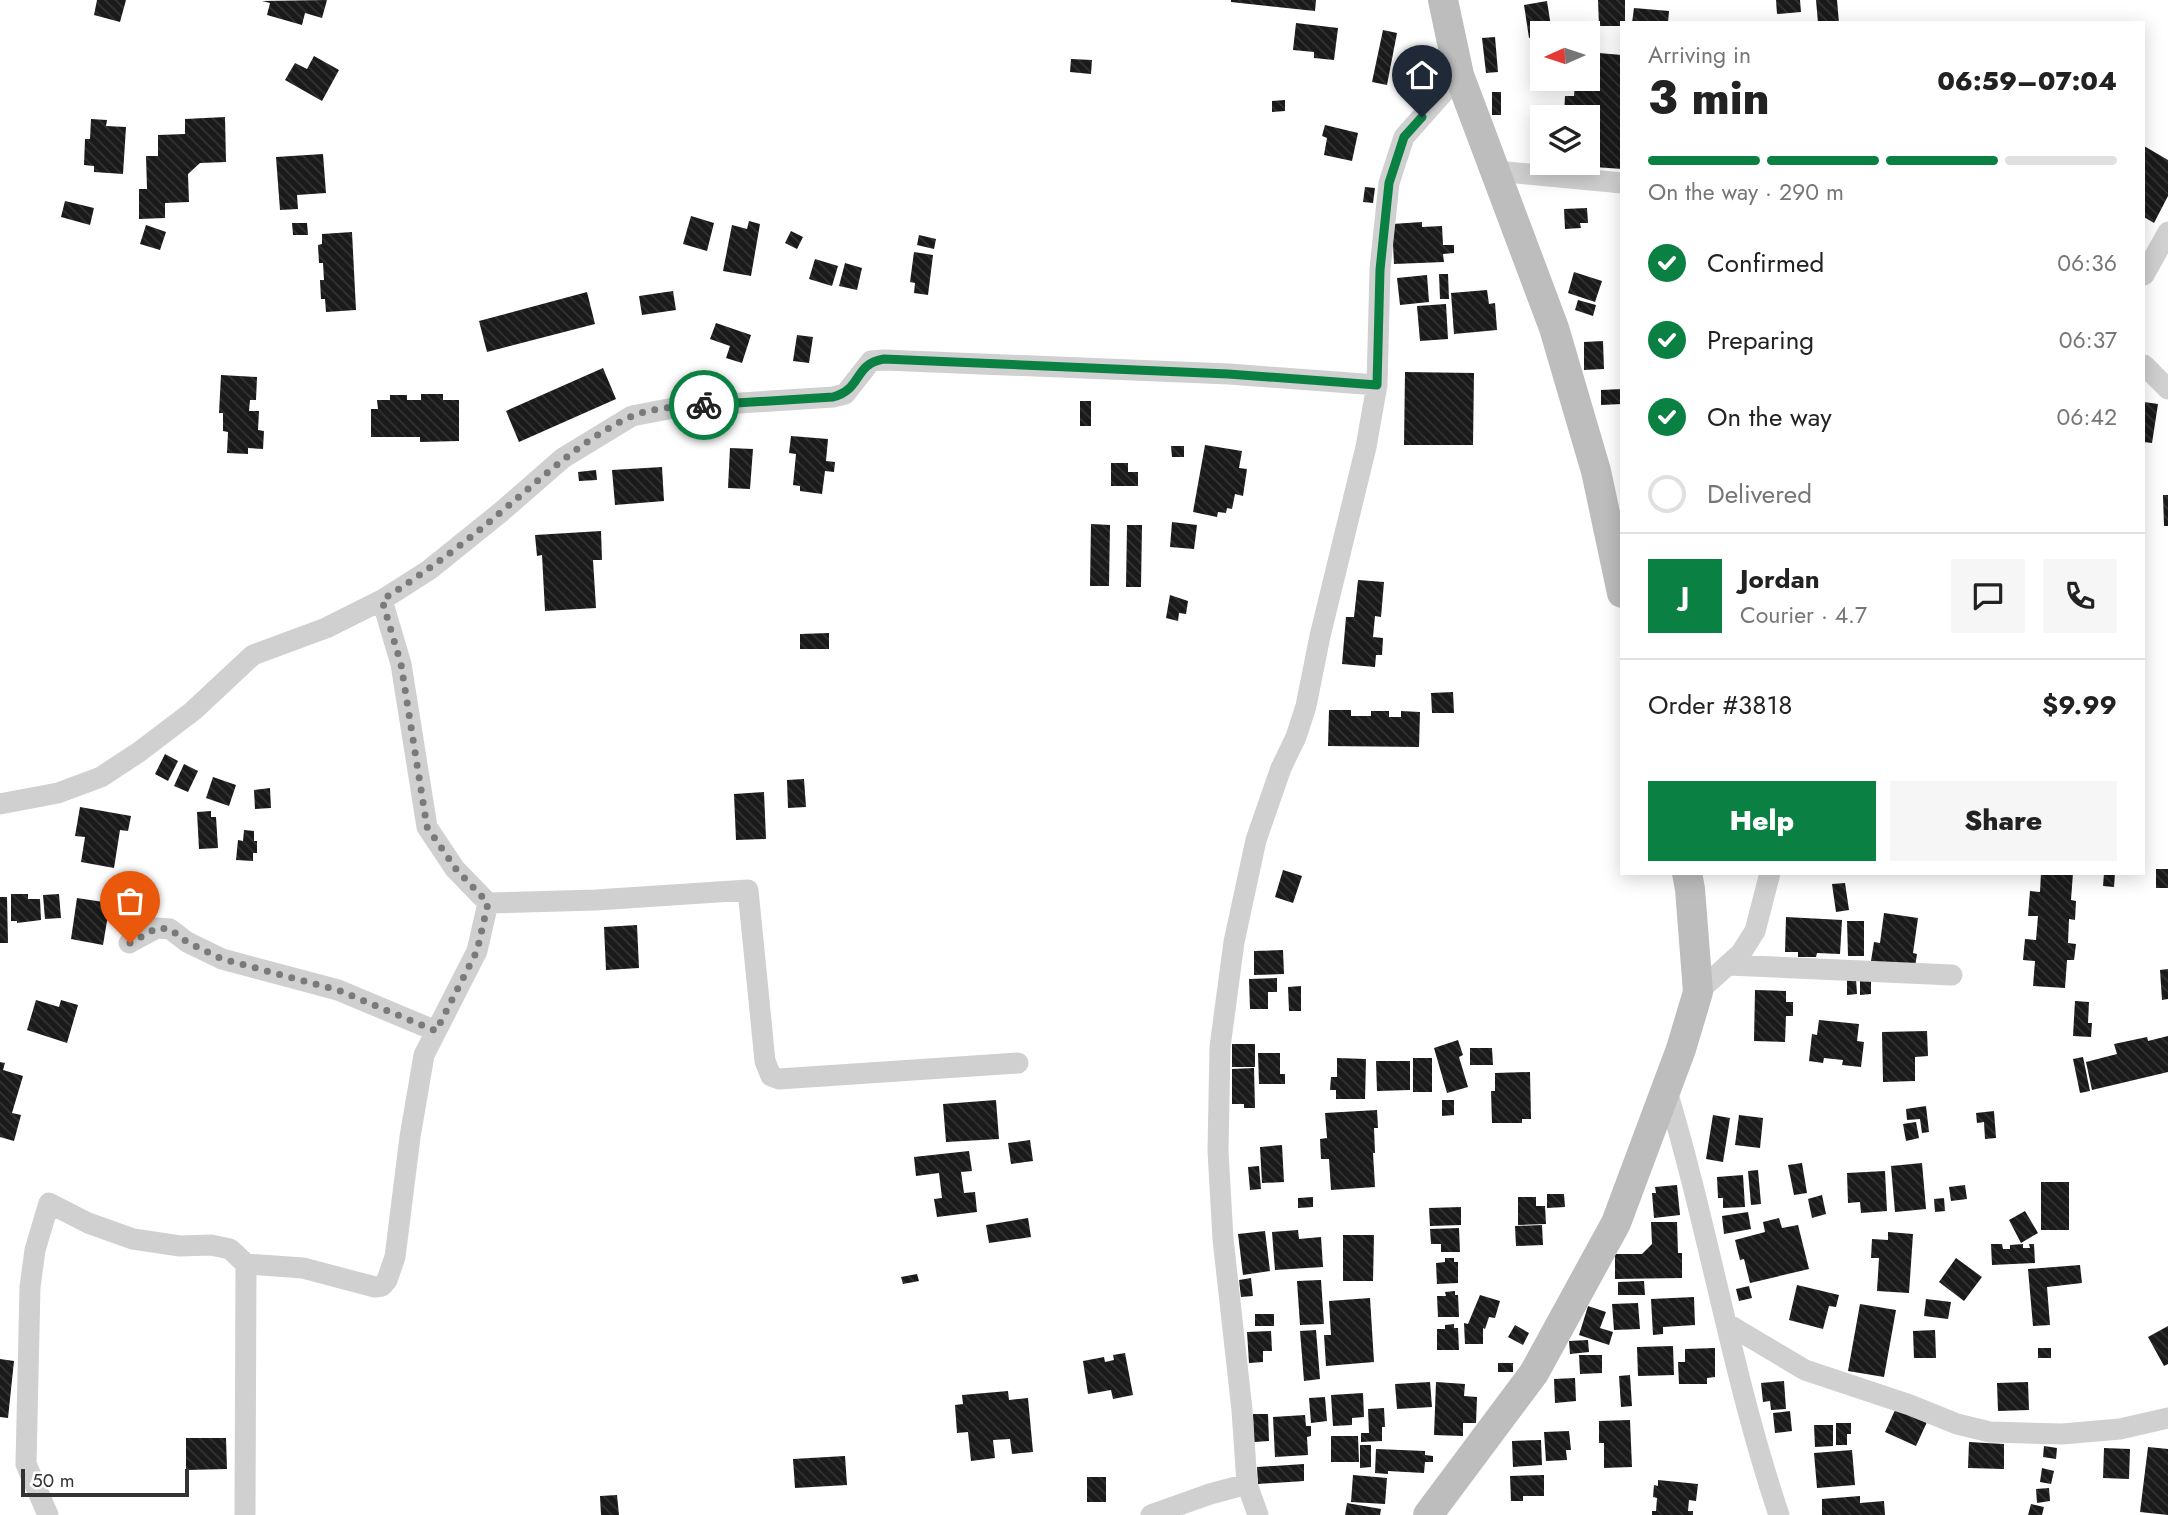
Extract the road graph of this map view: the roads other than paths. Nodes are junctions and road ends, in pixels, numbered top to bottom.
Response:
1 (1443, 0) edge
2 (1459, 75) junction
3 (1496, 171) junction
4 (1620, 183) edge
5 (2168, 232) edge
6 (2145, 273) edge
7 (2145, 366) edge
8 (1377, 385) junction
9 (2168, 389) edge
10 (1620, 584) edge
11 (382, 600) junction
12 (0, 804) edge
13 (1687, 875) edge
14 (1769, 875) edge
15 (488, 903) junction
16 (130, 943) dead end
17 (1728, 965) junction
18 (1952, 975) dead end
19 (1698, 992) junction
20 (436, 1031) junction
21 (1018, 1063) dead end
22 (1666, 1088) junction
23 (246, 1264) junction
24 (1726, 1323) junction
25 (2168, 1418) edge
26 (1247, 1484) junction
27 (48, 1515) edge
28 (245, 1515) edge
29 (1151, 1515) edge
30 (1258, 1515) edge
31 (1428, 1515) edge
32 (1779, 1515) edge

1 - 2 street
2 - 3 street
2 - 8 street
3 - 4 street
3 - 10 street
5 - 6 street
7 - 9 street
8 - 11 street
8 - 26 street
11 - 12 street
11 - 15 street
13 - 19 street
14 - 17 street
15 - 20 street
15 - 21 street
16 - 20 street
17 - 18 street
17 - 19 street
19 - 22 street
20 - 23 street
22 - 24 street
22 - 31 street
23 - 27 street
23 - 28 street
24 - 25 street
24 - 32 street
26 - 29 street
26 - 30 street

